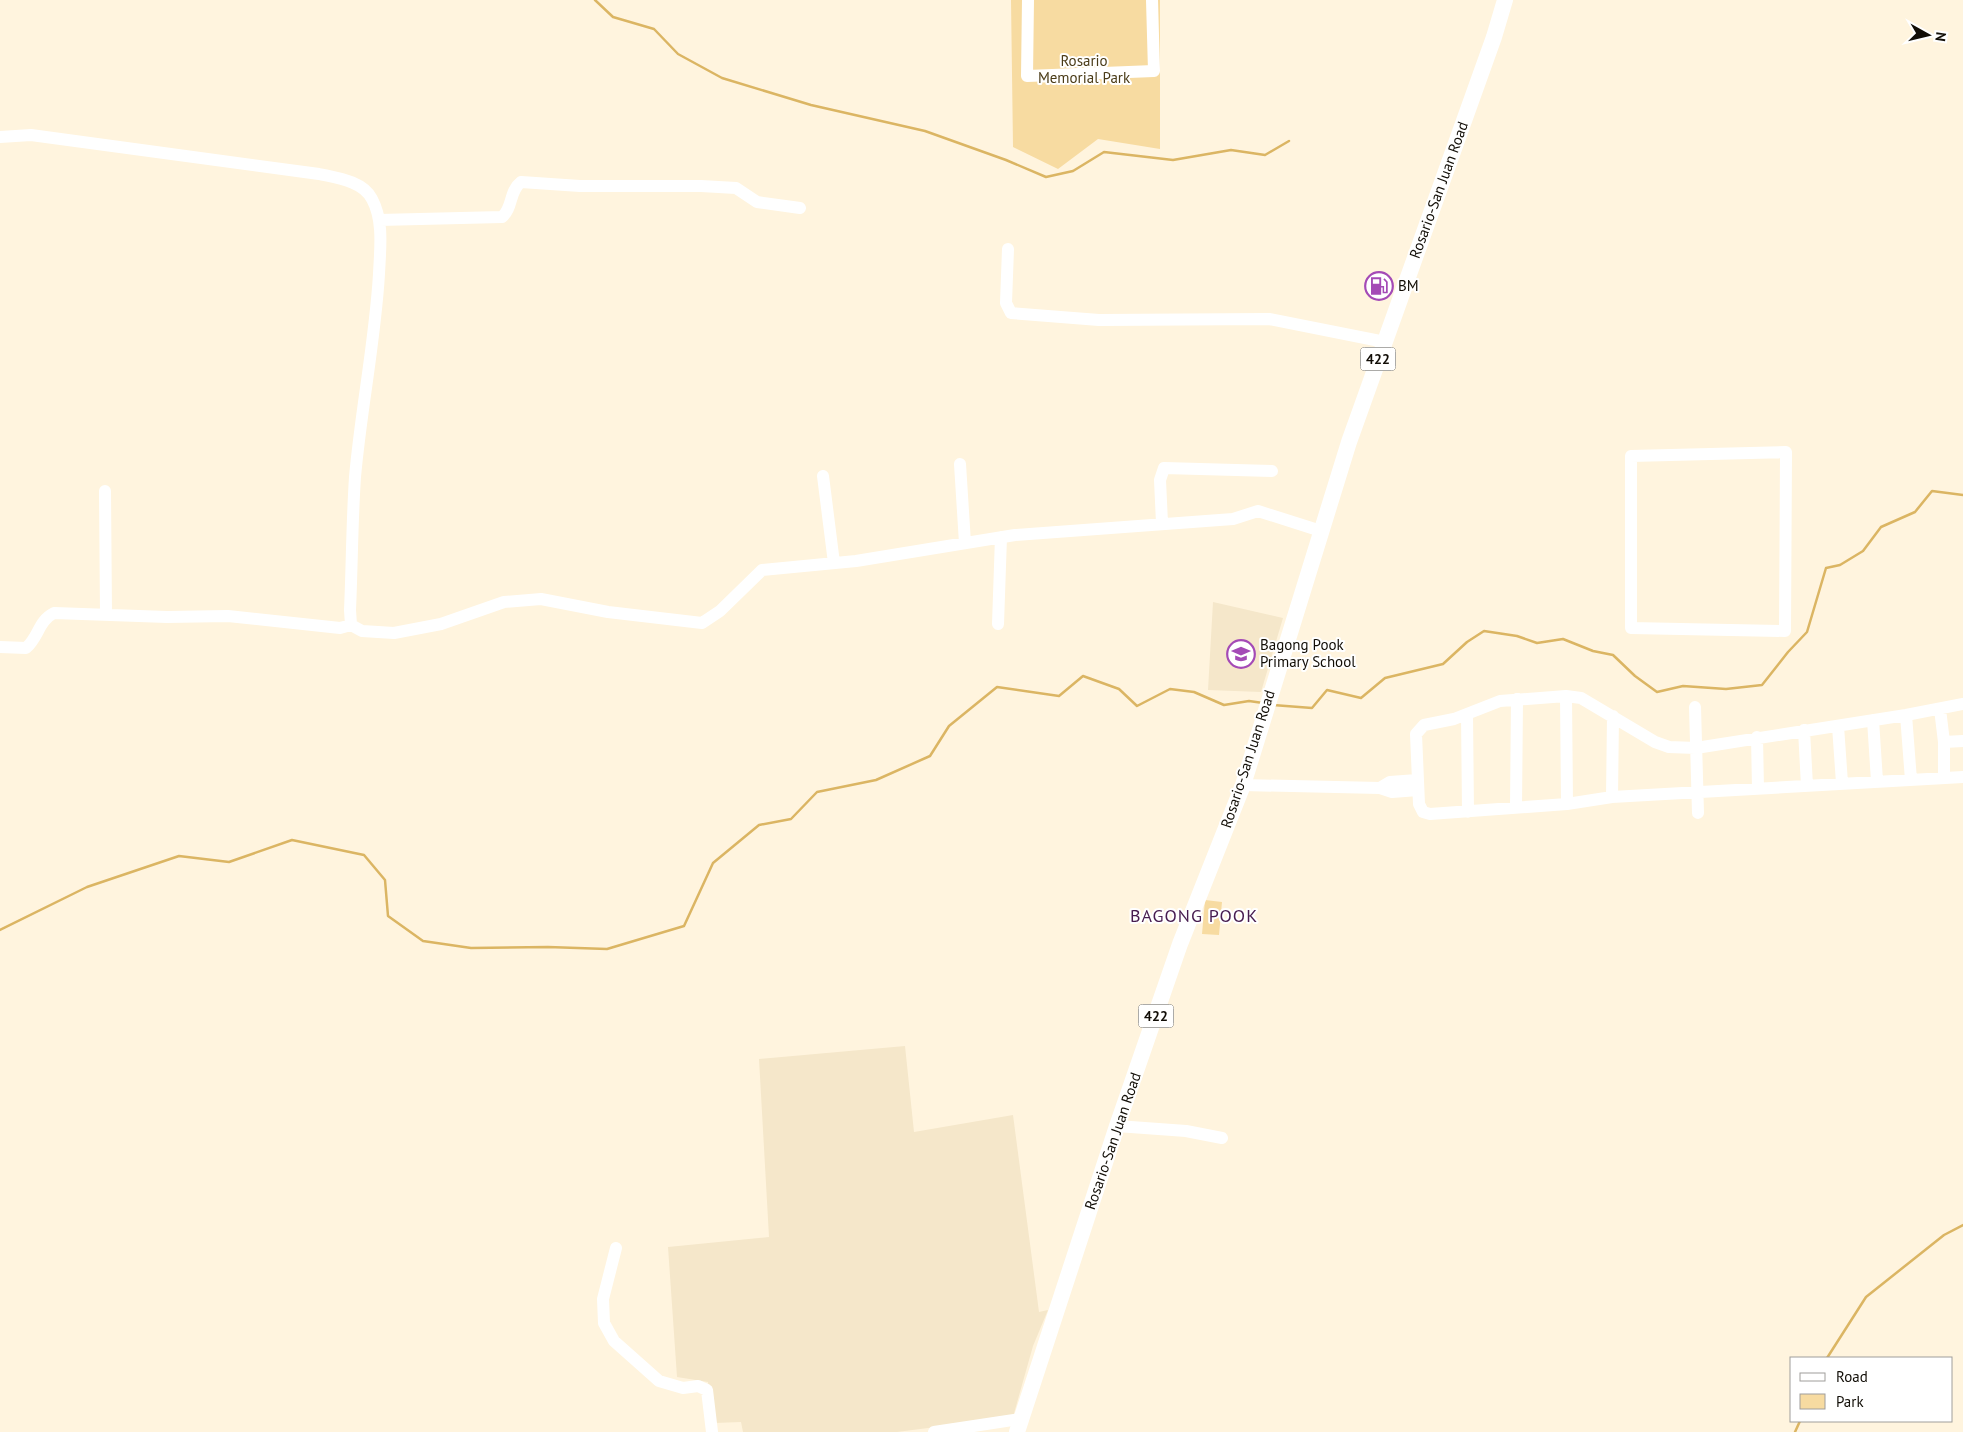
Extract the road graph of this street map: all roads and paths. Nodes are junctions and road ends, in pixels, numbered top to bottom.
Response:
1 (1028, 0) edge
2 (1152, 0) edge
3 (1504, 0) edge
4 (0, 137) edge
5 (800, 208) dead end
6 (379, 220) junction
7 (1008, 249) dead end
8 (1385, 342) junction
9 (1786, 452) joint
10 (960, 464) dead end
11 (1272, 470) dead end
12 (824, 476) dead end
13 (105, 491) dead end
14 (1162, 523) junction
15 (1321, 531) junction
16 (1001, 537) junction
17 (965, 543) junction
18 (834, 563) junction
19 (106, 615) junction
20 (998, 624) dead end
21 (351, 625) junction
22 (0, 647) edge
23 (1566, 696) junction
24 (1517, 698) junction
25 (1963, 704) edge
26 (1695, 706) dead end
27 (1940, 709) junction
28 (1467, 714) junction
29 (1906, 715) junction
30 (1613, 716) junction
31 (1873, 720) junction
32 (1838, 726) junction
33 (1804, 730) junction
34 (1757, 737) junction
35 (1944, 742) junction
36 (1963, 742) edge
37 (1696, 748) junction
38 (1963, 777) edge
39 (1944, 778) junction
40 (1911, 780) junction
41 (1877, 781) junction
42 (1842, 783) junction
43 (1243, 785) junction
44 (1418, 785) junction
45 (1807, 786) junction
46 (1758, 789) junction
47 (1698, 793) junction
48 (1612, 797) junction
49 (1567, 804) junction
50 (1516, 808) junction
51 (1468, 812) junction
52 (1698, 813) dead end
53 (1117, 1126) junction
54 (1222, 1138) dead end
55 (616, 1248) dead end
56 (1019, 1426) edge
57 (712, 1432) edge
58 (934, 1432) edge

1 - 2 street
3 - 8 main road, Rosario-San Juan Road / 422
4 - 6 street
5 - 6 street
6 - 21 street
7 - 8 street
8 - 15 main road, Rosario-San Juan Road / 422
9 - 9 street
10 - 17 street
11 - 14 street
12 - 18 street
13 - 19 street
14 - 15 street
14 - 16 street
15 - 43 main road, Rosario-San Juan Road / 422
16 - 17 street
16 - 20 street
17 - 18 street
18 - 21 street
19 - 21 street
19 - 22 street
23 - 24 street
23 - 30 street
23 - 49 street
24 - 28 street
24 - 50 street
25 - 27 street
26 - 37 street
27 - 29 street
27 - 35 street
28 - 44 street
28 - 51 street
29 - 31 street
29 - 40 street
30 - 37 street
30 - 48 street
31 - 32 street
31 - 41 street
32 - 33 street
32 - 42 street
33 - 34 street
33 - 45 street
34 - 37 street
34 - 46 street
35 - 36 street
35 - 39 street
37 - 47 street
38 - 39 street
39 - 40 street
40 - 41 street
41 - 42 street
42 - 45 street
43 - 44 street
43 - 53 main road, Rosario-San Juan Road / 422
44 - 51 street
45 - 46 street
46 - 47 street
47 - 48 street
47 - 52 street
48 - 49 street
49 - 50 street
50 - 51 street
53 - 54 street
53 - 56 main road, Rosario-San Juan Road / 422
55 - 57 street
56 - 58 street

